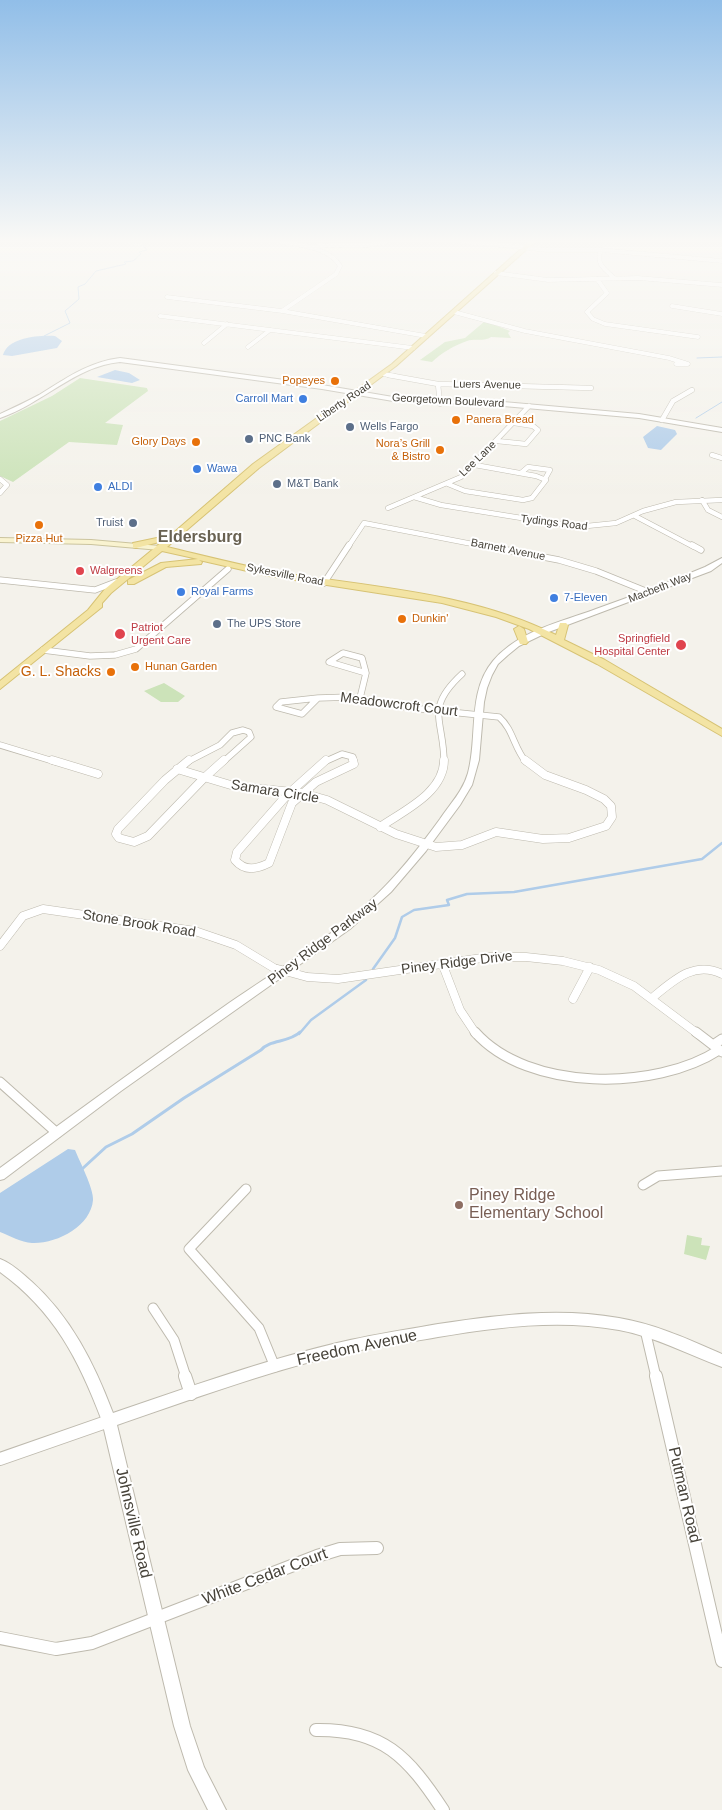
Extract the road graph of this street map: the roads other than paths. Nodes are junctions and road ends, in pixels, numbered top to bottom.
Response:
1 (225, 325) edge
2 (238, 325) edge
3 (365, 325) edge
4 (438, 325) edge
5 (500, 325) edge
6 (615, 325) edge
7 (270, 330) junction
8 (426, 336) junction
9 (698, 337) dead end
10 (204, 343) dead end
11 (248, 347) dead end
12 (414, 348) junction
13 (678, 362) dead end
14 (383, 374) junction
15 (438, 384) junction
16 (590, 388) dead end
17 (692, 390) dead end
18 (356, 395) junction
19 (440, 402) junction
20 (528, 408) junction
21 (0, 418) edge
22 (662, 420) junction
23 (514, 422) junction
24 (722, 430) edge
25 (497, 441) junction
26 (712, 455) dead end
27 (722, 458) edge
28 (266, 461) junction
29 (475, 465) junction
30 (521, 473) junction
31 (545, 478) junction
32 (0, 479) edge
33 (448, 484) junction
34 (0, 493) edge
35 (414, 497) junction
36 (702, 500) junction
37 (722, 500) edge
38 (388, 508) dead end
39 (635, 516) junction
40 (722, 517) edge
41 (176, 534) junction
42 (0, 540) edge
43 (25, 541) junction
44 (136, 545) junction
45 (126, 549) junction
46 (701, 550) dead end
47 (162, 551) junction
48 (722, 560) edge
49 (198, 562) junction
50 (137, 567) junction
51 (228, 569) junction
52 (0, 580) edge
53 (120, 581) junction
54 (131, 582) junction
55 (324, 583) junction
56 (95, 590) junction
57 (648, 592) junction
58 (100, 599) junction
59 (92, 609) junction
60 (563, 625) junction
61 (519, 629) junction
62 (541, 633) junction
63 (559, 641) junction
64 (523, 642) junction
65 (43, 650) junction
66 (366, 673) junction
67 (462, 674) dead end
68 (0, 686) edge
69 (318, 698) junction
70 (360, 698) junction
71 (438, 711) junction
72 (480, 715) junction
73 (722, 733) edge
74 (0, 745) edge
75 (177, 769) junction
76 (98, 774) dead end
77 (204, 778) junction
78 (290, 792) junction
79 (302, 793) junction
80 (380, 827) junction
81 (426, 845) junction
82 (0, 946) edge
83 (442, 963) junction
84 (590, 967) junction
85 (285, 971) junction
86 (722, 974) edge
87 (652, 998) junction
88 (572, 999) dead end
89 (722, 1039) edge
90 (718, 1049) edge
91 (0, 1082) edge
92 (57, 1133) junction
93 (722, 1171) edge
94 (0, 1174) edge
95 (643, 1185) dead end
96 (246, 1189) dead end
97 (0, 1265) edge
98 (153, 1308) dead end
99 (645, 1330) junction
100 (722, 1361) edge
101 (276, 1367) junction
102 (190, 1394) junction
103 (109, 1421) junction
104 (0, 1459) edge
105 (377, 1548) dead end
106 (156, 1619) junction
107 (0, 1638) edge
108 (722, 1661) edge
109 (316, 1730) dead end
110 (217, 1810) edge
111 (443, 1810) edge

1 - 10 street
2 - 7 street
3 - 8 street
4 - 8 main road, Liberty Road
5 - 13 street
6 - 9 street
7 - 11 street
7 - 12 street
8 - 12 main road, Liberty Road
12 - 14 main road, Liberty Road
14 - 15 street, Luers Avenue
14 - 18 main road, Liberty Road
15 - 16 street, Luers Avenue
15 - 19 street
17 - 22 street
18 - 19 street, Georgetown Boulevard
18 - 21 street, Georgetown Boulevard
18 - 28 main road, Liberty Road
19 - 20 street, Georgetown Boulevard
20 - 22 street, Georgetown Boulevard
20 - 23 street, Lee Lane
22 - 24 street, Georgetown Boulevard
23 - 25 street, Lee Lane
23 - 25 street
25 - 29 street, Lee Lane
26 - 27 street
28 - 41 main road, Liberty Road
28 - 47 main road, Liberty Road
29 - 30 street
29 - 33 street, Lee Lane
30 - 31 street
30 - 31 street
31 - 33 street
32 - 34 street
33 - 35 street, Lee Lane
35 - 38 street, Lee Lane
35 - 39 street, Tydings Road
36 - 37 street, Tydings Road
36 - 39 street, Tydings Road
36 - 40 street
39 - 46 street
41 - 44 main road
41 - 47 main road, Liberty Road
42 - 43 main road, Sykesville Road
43 - 44 main road, Sykesville Road
43 - 45 main road, Sykesville Road
44 - 47 main road, Sykesville Road
45 - 47 main road, Sykesville Road
45 - 50 main road
47 - 49 main road, Sykesville Road
47 - 50 main road, Liberty Road
47 - 54 main road, Liberty Road
47 - 55 main road, Sykesville Road
48 - 57 street, Macbeth Way
49 - 51 main road, Sykesville Road
49 - 54 main road
50 - 53 main road, Liberty Road
51 - 61 main road, Sykesville Road
51 - 65 street
52 - 56 street
53 - 56 street
53 - 58 main road, Liberty Road
54 - 59 main road, Liberty Road
55 - 57 street, Barnett Avenue
55 - 62 main road, Sykesville Road
56 - 58 street
57 - 60 street, Macbeth Way
58 - 59 main road, Liberty Road
59 - 65 main road, Liberty Road
60 - 62 street, Macbeth Way
60 - 63 main road
61 - 62 main road, Sykesville Road
61 - 64 main road
62 - 63 main road, Sykesville Road
62 - 64 street, Piney Ridge Parkway
63 - 73 main road, Sykesville Road
64 - 72 street, Piney Ridge Parkway
65 - 68 main road, Liberty Road
66 - 66 street
66 - 70 street
67 - 71 street
69 - 69 street, Meadowcroft Court
69 - 70 street, Meadowcroft Court
70 - 71 street, Meadowcroft Court
71 - 72 street, Meadowcroft Court
71 - 80 street
72 - 81 street, Piney Ridge Parkway
72 - 81 street, Meadowcroft Court
74 - 76 street
75 - 77 street, Samara Circle
75 - 77 street
75 - 77 street
77 - 78 street, Samara Circle
78 - 79 street, Samara Circle
78 - 79 street
78 - 79 street
79 - 80 street, Samara Circle
80 - 81 street, Samara Circle
81 - 85 street, Piney Ridge Parkway
82 - 85 street, Stone Brook Road
83 - 84 street, Piney Ridge Drive
83 - 85 street, Piney Ridge Drive
83 - 90 street
84 - 87 street, Piney Ridge Drive
84 - 88 street
85 - 92 street, Piney Ridge Parkway
86 - 87 street
87 - 90 street, Piney Ridge Drive
89 - 90 street
91 - 92 street
92 - 94 street, Piney Ridge Parkway
93 - 95 street
96 - 101 street
97 - 103 street, Johnsville Road
98 - 102 street
99 - 100 street, Freedom Avenue
99 - 101 street, Freedom Avenue
99 - 108 street, Putman Road
101 - 102 street, Freedom Avenue
102 - 103 street, Freedom Avenue
103 - 104 street, Freedom Avenue
103 - 106 street, Johnsville Road
105 - 106 street, White Cedar Court
106 - 107 street, White Cedar Court
106 - 110 street, Johnsville Road
109 - 111 street

